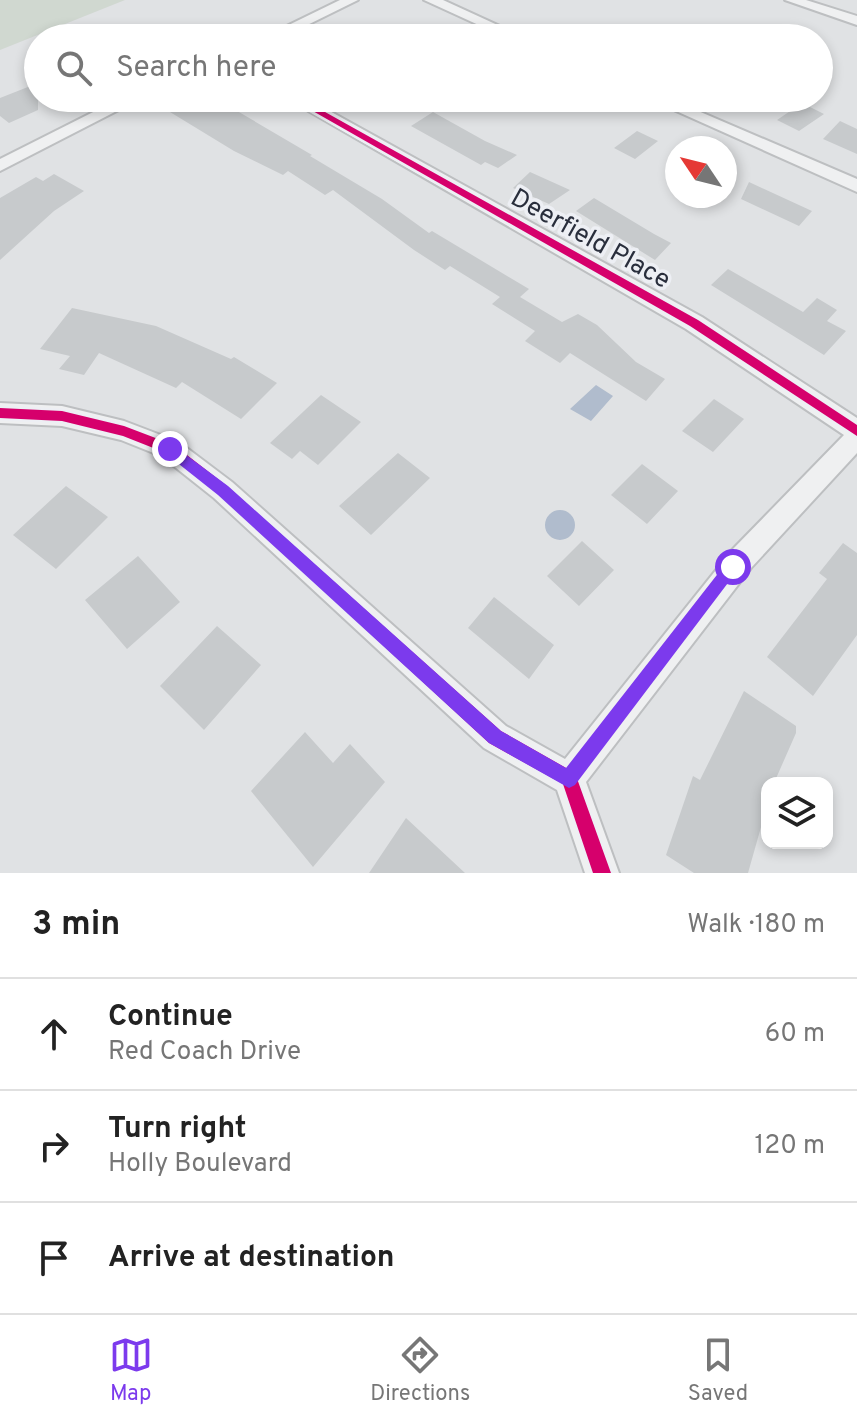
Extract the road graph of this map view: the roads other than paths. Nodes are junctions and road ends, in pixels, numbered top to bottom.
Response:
1 (351, 0) edge
2 (431, 0) edge
3 (792, 0) edge
4 (857, 21) edge
5 (299, 24) edge
6 (487, 24) edge
7 (104, 112) edge
8 (319, 112) edge
9 (687, 112) edge
10 (0, 166) edge
11 (857, 186) edge
12 (0, 413) edge
13 (857, 431) edge
14 (857, 438) edge
15 (569, 779) junction
16 (602, 873) edge

1 - 5 street
2 - 6 street
3 - 4 street
7 - 10 street
8 - 13 street, Deerfield Place
9 - 11 street
12 - 15 street
14 - 15 street
15 - 16 street

